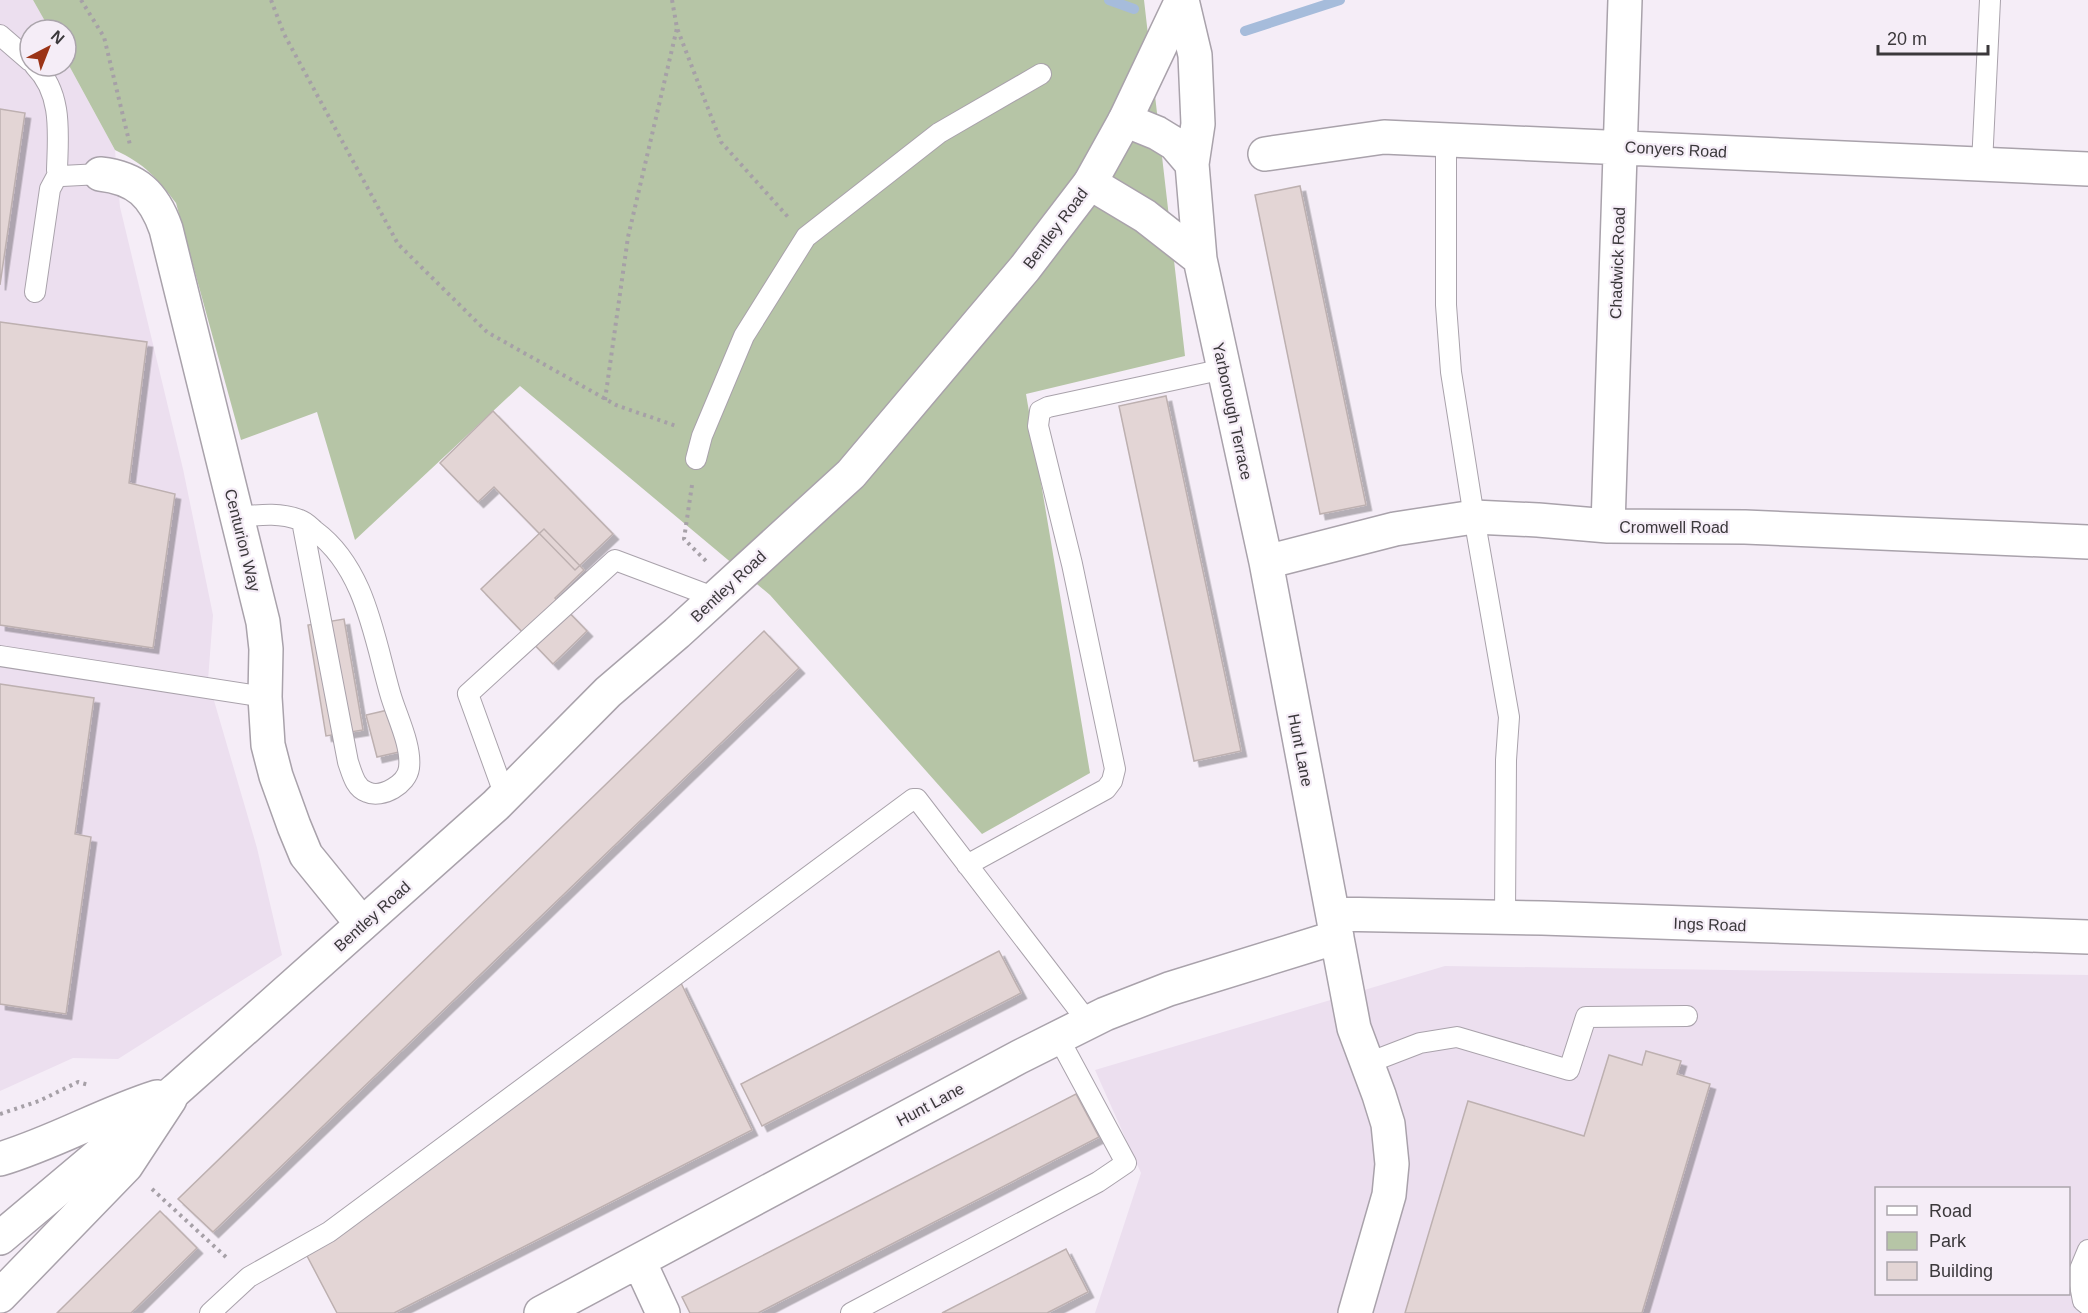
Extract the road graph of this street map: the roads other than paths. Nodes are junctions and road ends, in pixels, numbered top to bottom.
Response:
1 (1182, 0) edge
2 (1625, 0) edge
3 (1990, 0) edge
4 (0, 35) edge
5 (18, 51) edge
6 (1041, 74) dead end
7 (44, 78) edge
8 (1125, 120) junction
9 (1446, 139) junction
10 (1622, 146) junction
11 (1265, 154) dead end
12 (1192, 164) junction
13 (1982, 164) junction
14 (2088, 169) edge
15 (58, 174) junction
16 (100, 174) joint
17 (1090, 183) junction
18 (1200, 260) junction
19 (35, 292) dead end
20 (1224, 369) junction
21 (696, 459) road end
22 (237, 517) junction
23 (1474, 517) junction
24 (302, 521) junction
25 (1608, 526) junction
26 (2088, 542) edge
27 (1266, 562) junction
28 (722, 592) junction
29 (0, 656) edge
30 (265, 697) junction
31 (505, 796) junction
32 (968, 865) junction
33 (1504, 917) junction
34 (363, 924) junction
35 (1335, 926) junction
36 (2088, 937) edge
37 (1687, 1016) dead end
38 (1088, 1022) junction
39 (1058, 1037) junction
40 (1368, 1063) junction
41 (176, 1090) junction
42 (0, 1159) edge
43 (0, 1238) edge
44 (2088, 1250) edge
45 (639, 1261) junction
46 (0, 1296) edge
47 (2088, 1305) edge
48 (210, 1313) edge
49 (541, 1313) edge
50 (663, 1313) edge
51 (851, 1313) edge
52 (1355, 1313) edge

1 - 8 main road, Bentley Road
1 - 12 main road, Yarborough Terrace
2 - 10 main road, Chadwick Road
3 - 13 lane
4 - 5 lane
6 - 21 lane
7 - 15 lane
8 - 12 main road
8 - 17 main road, Bentley Road
9 - 10 main road, Conyers Road
9 - 11 main road, Conyers Road
9 - 23 lane
10 - 13 main road, Conyers Road
10 - 25 main road, Chadwick Road
12 - 18 main road, Yarborough Terrace
13 - 14 main road, Conyers Road
15 - 16 lane
15 - 19 lane
16 - 22 main road, Centurion Way
17 - 18 main road
17 - 28 main road, Bentley Road
18 - 20 main road, Yarborough Terrace
20 - 27 main road, Yarborough Terrace
20 - 32 lane
22 - 24 lane
22 - 30 main road, Centurion Way
23 - 25 main road, Cromwell Road
23 - 27 main road, Cromwell Road
23 - 33 lane
24 - 24 lane
25 - 26 main road, Cromwell Road
27 - 35 main road, Hunt Lane
28 - 31 main road, Bentley Road
28 - 31 lane
29 - 30 lane
30 - 34 main road, Centurion Way
31 - 34 main road, Bentley Road
32 - 38 lane
32 - 48 lane
33 - 35 main road, Ings Road
33 - 36 main road, Ings Road
34 - 41 main road, Bentley Road
35 - 38 main road, Hunt Lane
35 - 40 main road, Hunt Lane
37 - 40 lane
38 - 39 main road, Hunt Lane
39 - 45 main road, Hunt Lane
39 - 51 lane
40 - 52 main road, Hunt Lane
41 - 42 main road, Bentley Road
41 - 43 main road, Bentley Road
41 - 46 main road, Bentley Road
44 - 47 lane
45 - 49 main road, Hunt Lane
45 - 50 main road

